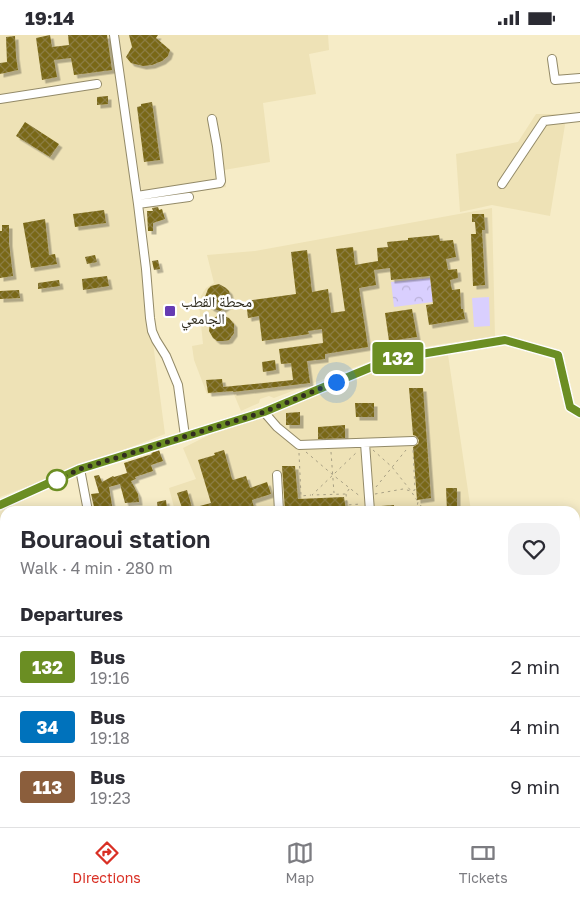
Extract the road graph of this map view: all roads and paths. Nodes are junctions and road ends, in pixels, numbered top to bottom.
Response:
1 (114, 35) edge
2 (552, 59) dead end
3 (580, 78) edge
4 (97, 84) dead end
5 (0, 99) edge
6 (580, 117) edge
7 (212, 119) dead end
8 (502, 184) dead end
9 (189, 197) dead end
10 (137, 200) junction
11 (264, 412) junction
12 (580, 413) edge
13 (185, 436) junction
14 (413, 441) junction
15 (366, 443) junction
16 (330, 444) junction
17 (299, 445) junction
18 (392, 467) junction
19 (80, 469) junction
20 (277, 475) dead end
21 (333, 475) junction
22 (349, 489) junction
23 (411, 491) junction
24 (334, 494) junction
25 (346, 494) junction
26 (312, 495) junction
27 (418, 502) junction
28 (369, 503) edge
29 (0, 505) edge
30 (87, 506) edge
31 (279, 506) edge
32 (417, 506) edge
33 (421, 506) edge

1 - 10 street
2 - 3 street
4 - 5 street
6 - 8 street
7 - 10 street
9 - 10 street
10 - 13 street
11 - 12 street
11 - 13 street
11 - 17 street
13 - 19 street
14 - 15 street
14 - 18 path
14 - 23 path
15 - 16 street
15 - 18 path
15 - 21 path
15 - 28 street
16 - 17 street
16 - 21 path
17 - 21 path
17 - 26 path
18 - 23 path
18 - 28 path
19 - 29 street
19 - 30 street
20 - 31 street
21 - 22 path
21 - 24 path
21 - 26 path
22 - 25 path
22 - 28 path
23 - 27 path
23 - 28 path
24 - 25 path
24 - 26 path
25 - 28 path
27 - 32 path
27 - 33 path

